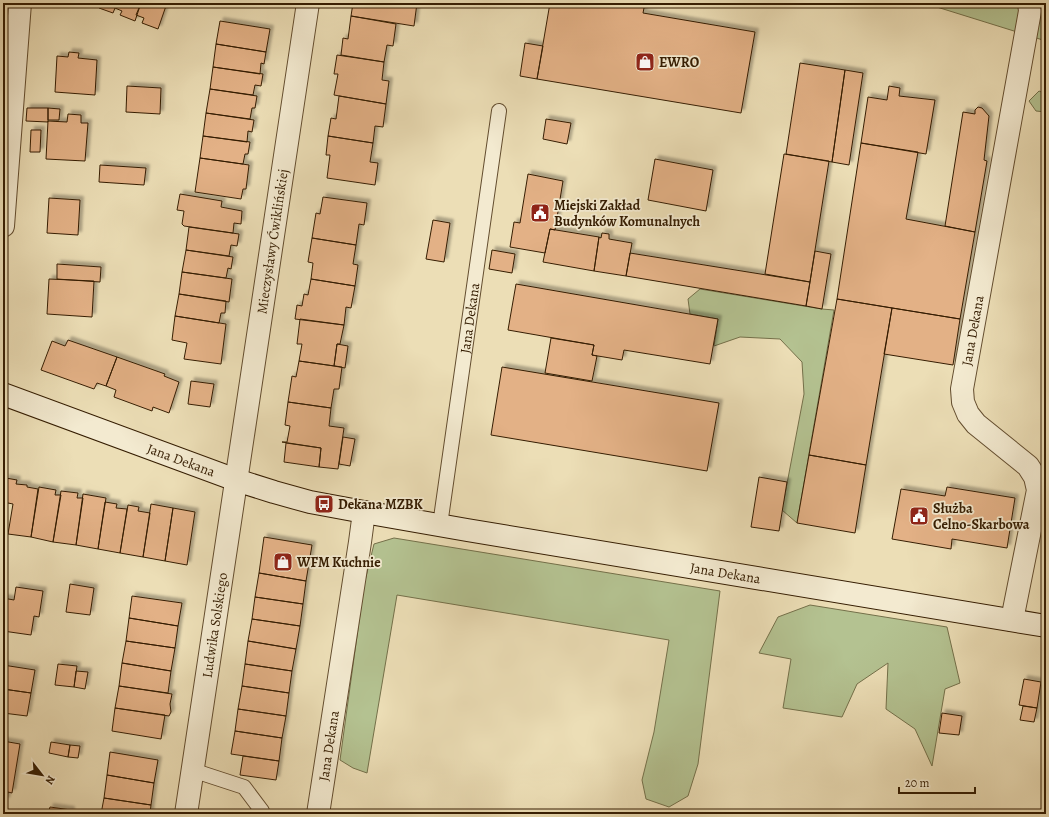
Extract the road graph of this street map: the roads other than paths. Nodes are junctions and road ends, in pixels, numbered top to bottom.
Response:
1 (20, 3) edge
2 (308, 3) edge
3 (1033, 6) edge
4 (499, 111) dead end
5 (3, 226) edge
6 (3, 394) edge
7 (236, 480) junction
8 (364, 512) junction
9 (440, 525) junction
10 (1012, 620) junction
11 (1046, 626) edge
12 (192, 770) junction
13 (262, 811) dead end
14 (186, 814) edge
15 (318, 814) edge

1 - 5 street
2 - 7 street, Mieczysławy Ćwiklińskiej
3 - 10 street, Jana Dekana
4 - 9 lane, Jana Dekana
6 - 7 street, Jana Dekana
7 - 8 street, Jana Dekana
7 - 12 street, Ludwika Solskiego
8 - 9 street, Jana Dekana
8 - 15 street, Jana Dekana
9 - 10 street, Jana Dekana
10 - 11 street, Jana Dekana
12 - 13 lane
12 - 14 street, Ludwika Solskiego

